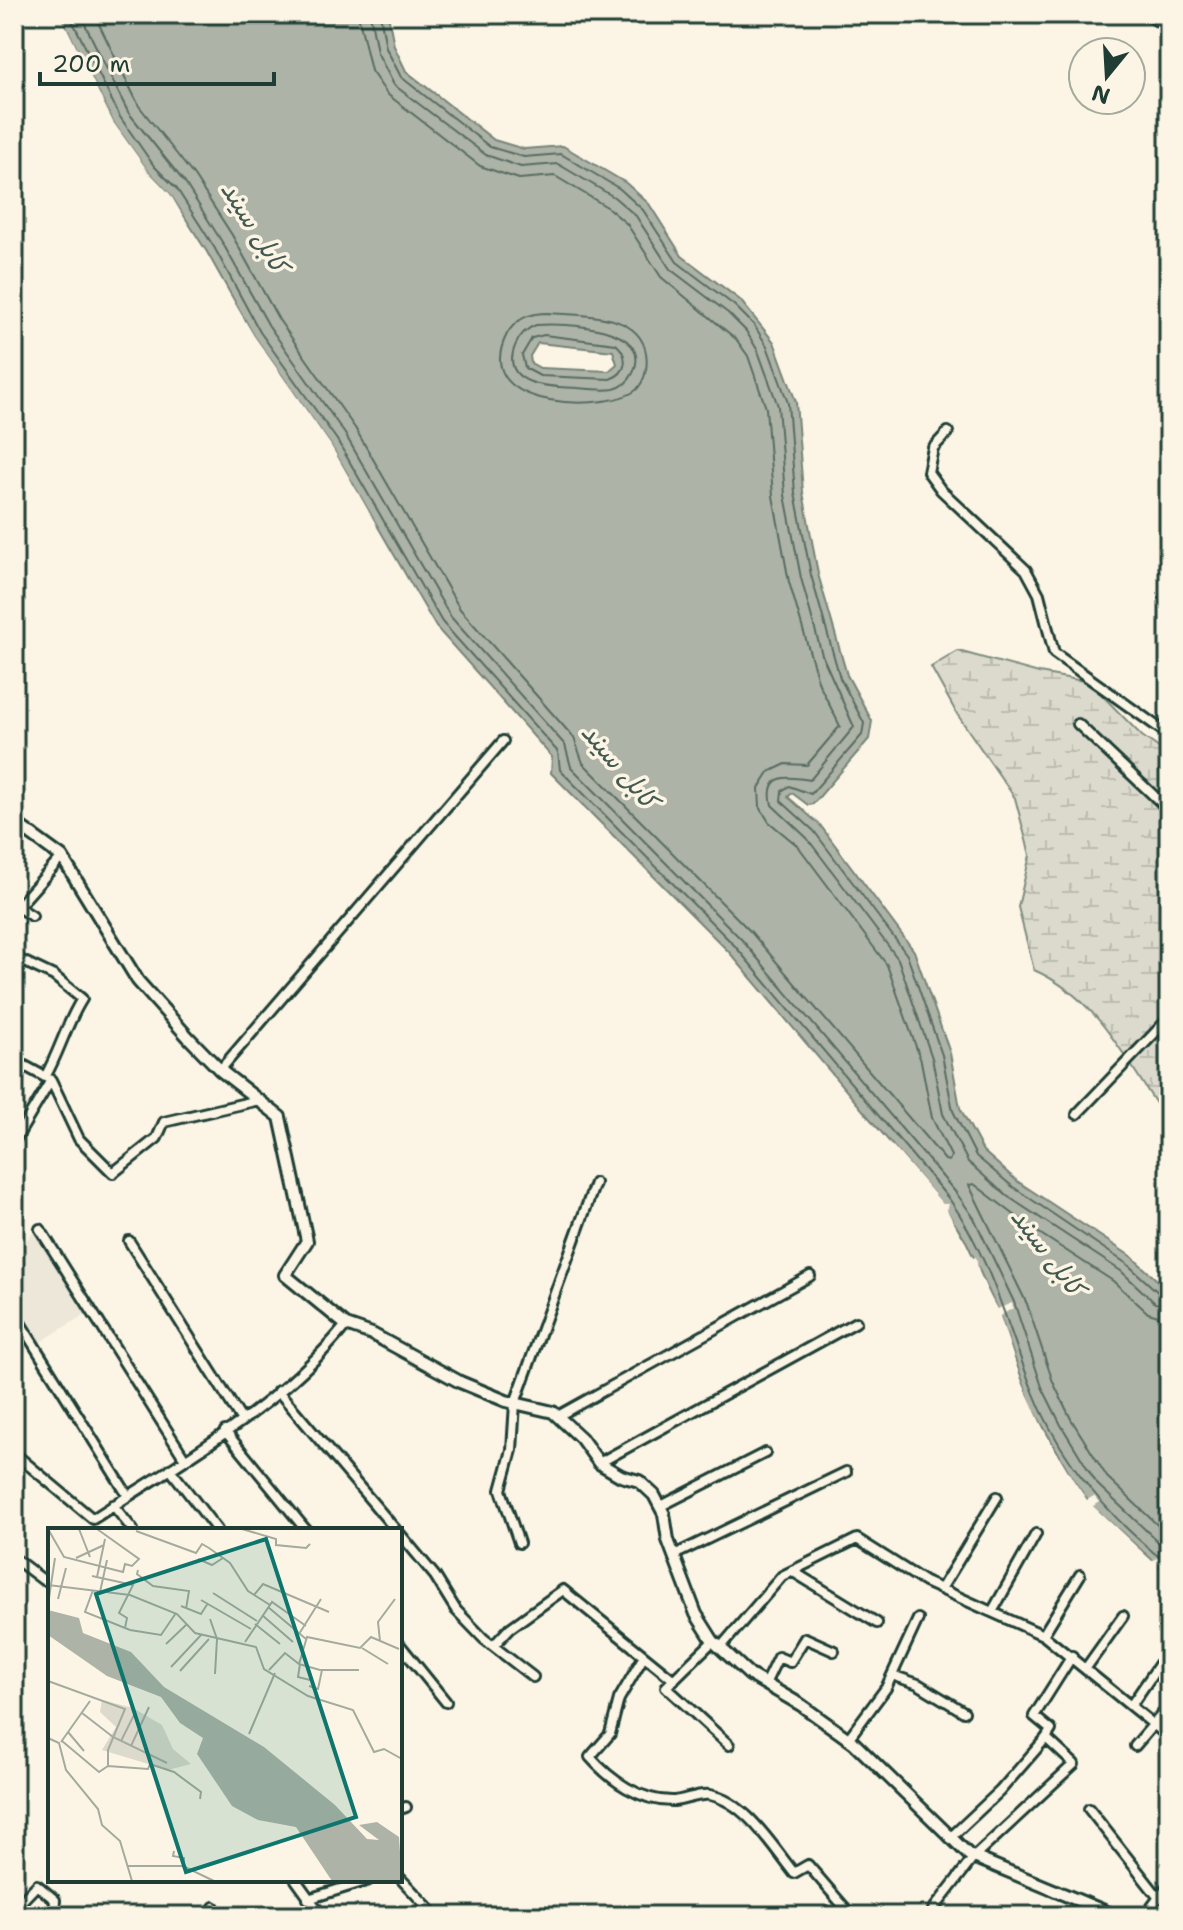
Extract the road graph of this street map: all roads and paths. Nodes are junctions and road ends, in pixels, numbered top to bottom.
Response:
1 (1146, 14) edge
2 (1169, 28) edge
3 (1169, 87) edge
4 (1169, 95) edge
5 (948, 432) dead end
6 (1078, 724) dead end
7 (1169, 735) edge
8 (503, 741) dead end
9 (1169, 810) edge
10 (14, 822) edge
11 (62, 857) junction
12 (15, 907) edge
13 (32, 916) dead end
14 (14, 957) edge
15 (1169, 1018) edge
16 (14, 1060) edge
17 (220, 1070) junction
18 (48, 1078) junction
19 (259, 1100) junction
20 (1077, 1114) dead end
21 (14, 1142) edge
22 (595, 1183) dead end
23 (40, 1229) dead end
24 (129, 1241) dead end
25 (810, 1276) dead end
26 (14, 1313) edge
27 (856, 1322) dead end
28 (346, 1325) junction
29 (278, 1391) junction
30 (515, 1403) junction
31 (558, 1416) junction
32 (241, 1419) junction
33 (225, 1431) junction
34 (14, 1453) edge
35 (765, 1453) dead end
36 (185, 1459) junction
37 (599, 1463) junction
38 (170, 1469) junction
39 (846, 1472) dead end
40 (128, 1496) junction
41 (997, 1497) dead end
42 (113, 1505) junction
43 (661, 1506) junction
44 (131, 1528) edge
45 (215, 1528) edge
46 (304, 1528) edge
47 (395, 1528) edge
48 (1036, 1534) dead end
49 (519, 1543) dead end
50 (404, 1546) edge
51 (674, 1555) junction
52 (14, 1558) edge
53 (792, 1571) junction
54 (1080, 1575) dead end
55 (48, 1579) edge
56 (941, 1589) junction
57 (992, 1612) junction
58 (1123, 1616) dead end
59 (918, 1619) dead end
60 (877, 1623) dead end
61 (1043, 1635) junction
62 (717, 1644) junction
63 (493, 1646) junction
64 (402, 1647) edge
65 (834, 1651) dead end
66 (644, 1656) junction
67 (1072, 1656) junction
68 (1161, 1662) dead end
69 (1086, 1668) junction
70 (892, 1675) junction
71 (533, 1677) dead end
72 (674, 1680) junction
73 (765, 1684) junction
74 (446, 1702) dead end
75 (1132, 1704) junction
76 (1169, 1706) edge
77 (964, 1712) dead end
78 (1155, 1725) junction
79 (1169, 1737) edge
80 (1046, 1738) junction
81 (848, 1739) junction
82 (729, 1745) dead end
83 (1135, 1746) dead end
84 (1089, 1809) dead end
85 (950, 1838) junction
86 (974, 1857) junction
87 (402, 1880) edge
88 (297, 1882) edge
89 (363, 1882) edge
90 (1169, 1884) edge
91 (1159, 1898) junction
92 (308, 1899) junction
93 (14, 1909) edge
94 (54, 1916) edge
95 (322, 1916) edge
96 (436, 1916) edge
97 (852, 1916) edge
98 (941, 1916) edge
99 (1116, 1916) edge
100 (1145, 1916) edge

1 - 2 street
3 - 4 street
5 - 7 street
6 - 9 street
8 - 17 street
10 - 11 street
11 - 12 street
11 - 17 street
12 - 13 street
14 - 18 street
15 - 20 street
16 - 18 street
17 - 19 street
18 - 19 street
18 - 21 street
19 - 28 street
22 - 30 street
23 - 36 street
24 - 32 street
25 - 31 street
26 - 40 street
27 - 37 street
28 - 29 street
28 - 30 street
29 - 32 street
29 - 47 street
30 - 31 street
30 - 49 street
31 - 37 street
32 - 33 street
33 - 36 street
33 - 46 street
34 - 42 street
35 - 43 street
36 - 38 street
37 - 43 street
38 - 40 street
38 - 45 street
39 - 51 street
40 - 42 street
41 - 56 street
42 - 44 street
43 - 51 street
48 - 57 street
50 - 63 street
51 - 62 street
52 - 55 street
53 - 56 street
53 - 60 street
53 - 62 street
54 - 61 street
56 - 57 street
57 - 61 street
58 - 69 street
59 - 70 street
61 - 67 street
62 - 72 street
62 - 73 street
63 - 66 street
63 - 71 street
64 - 74 street
65 - 73 street
66 - 72 street
66 - 97 street
67 - 69 street
67 - 80 street
68 - 75 street
69 - 75 street
70 - 77 street
70 - 81 street
72 - 82 street
73 - 81 street
75 - 78 street
76 - 78 street
78 - 79 street
78 - 83 street
80 - 85 street
80 - 86 street
81 - 85 street
84 - 91 street
85 - 86 street
86 - 98 street
86 - 99 street
87 - 96 street
88 - 92 street
89 - 92 street
90 - 91 street
91 - 100 street
92 - 95 street
93 - 94 street

